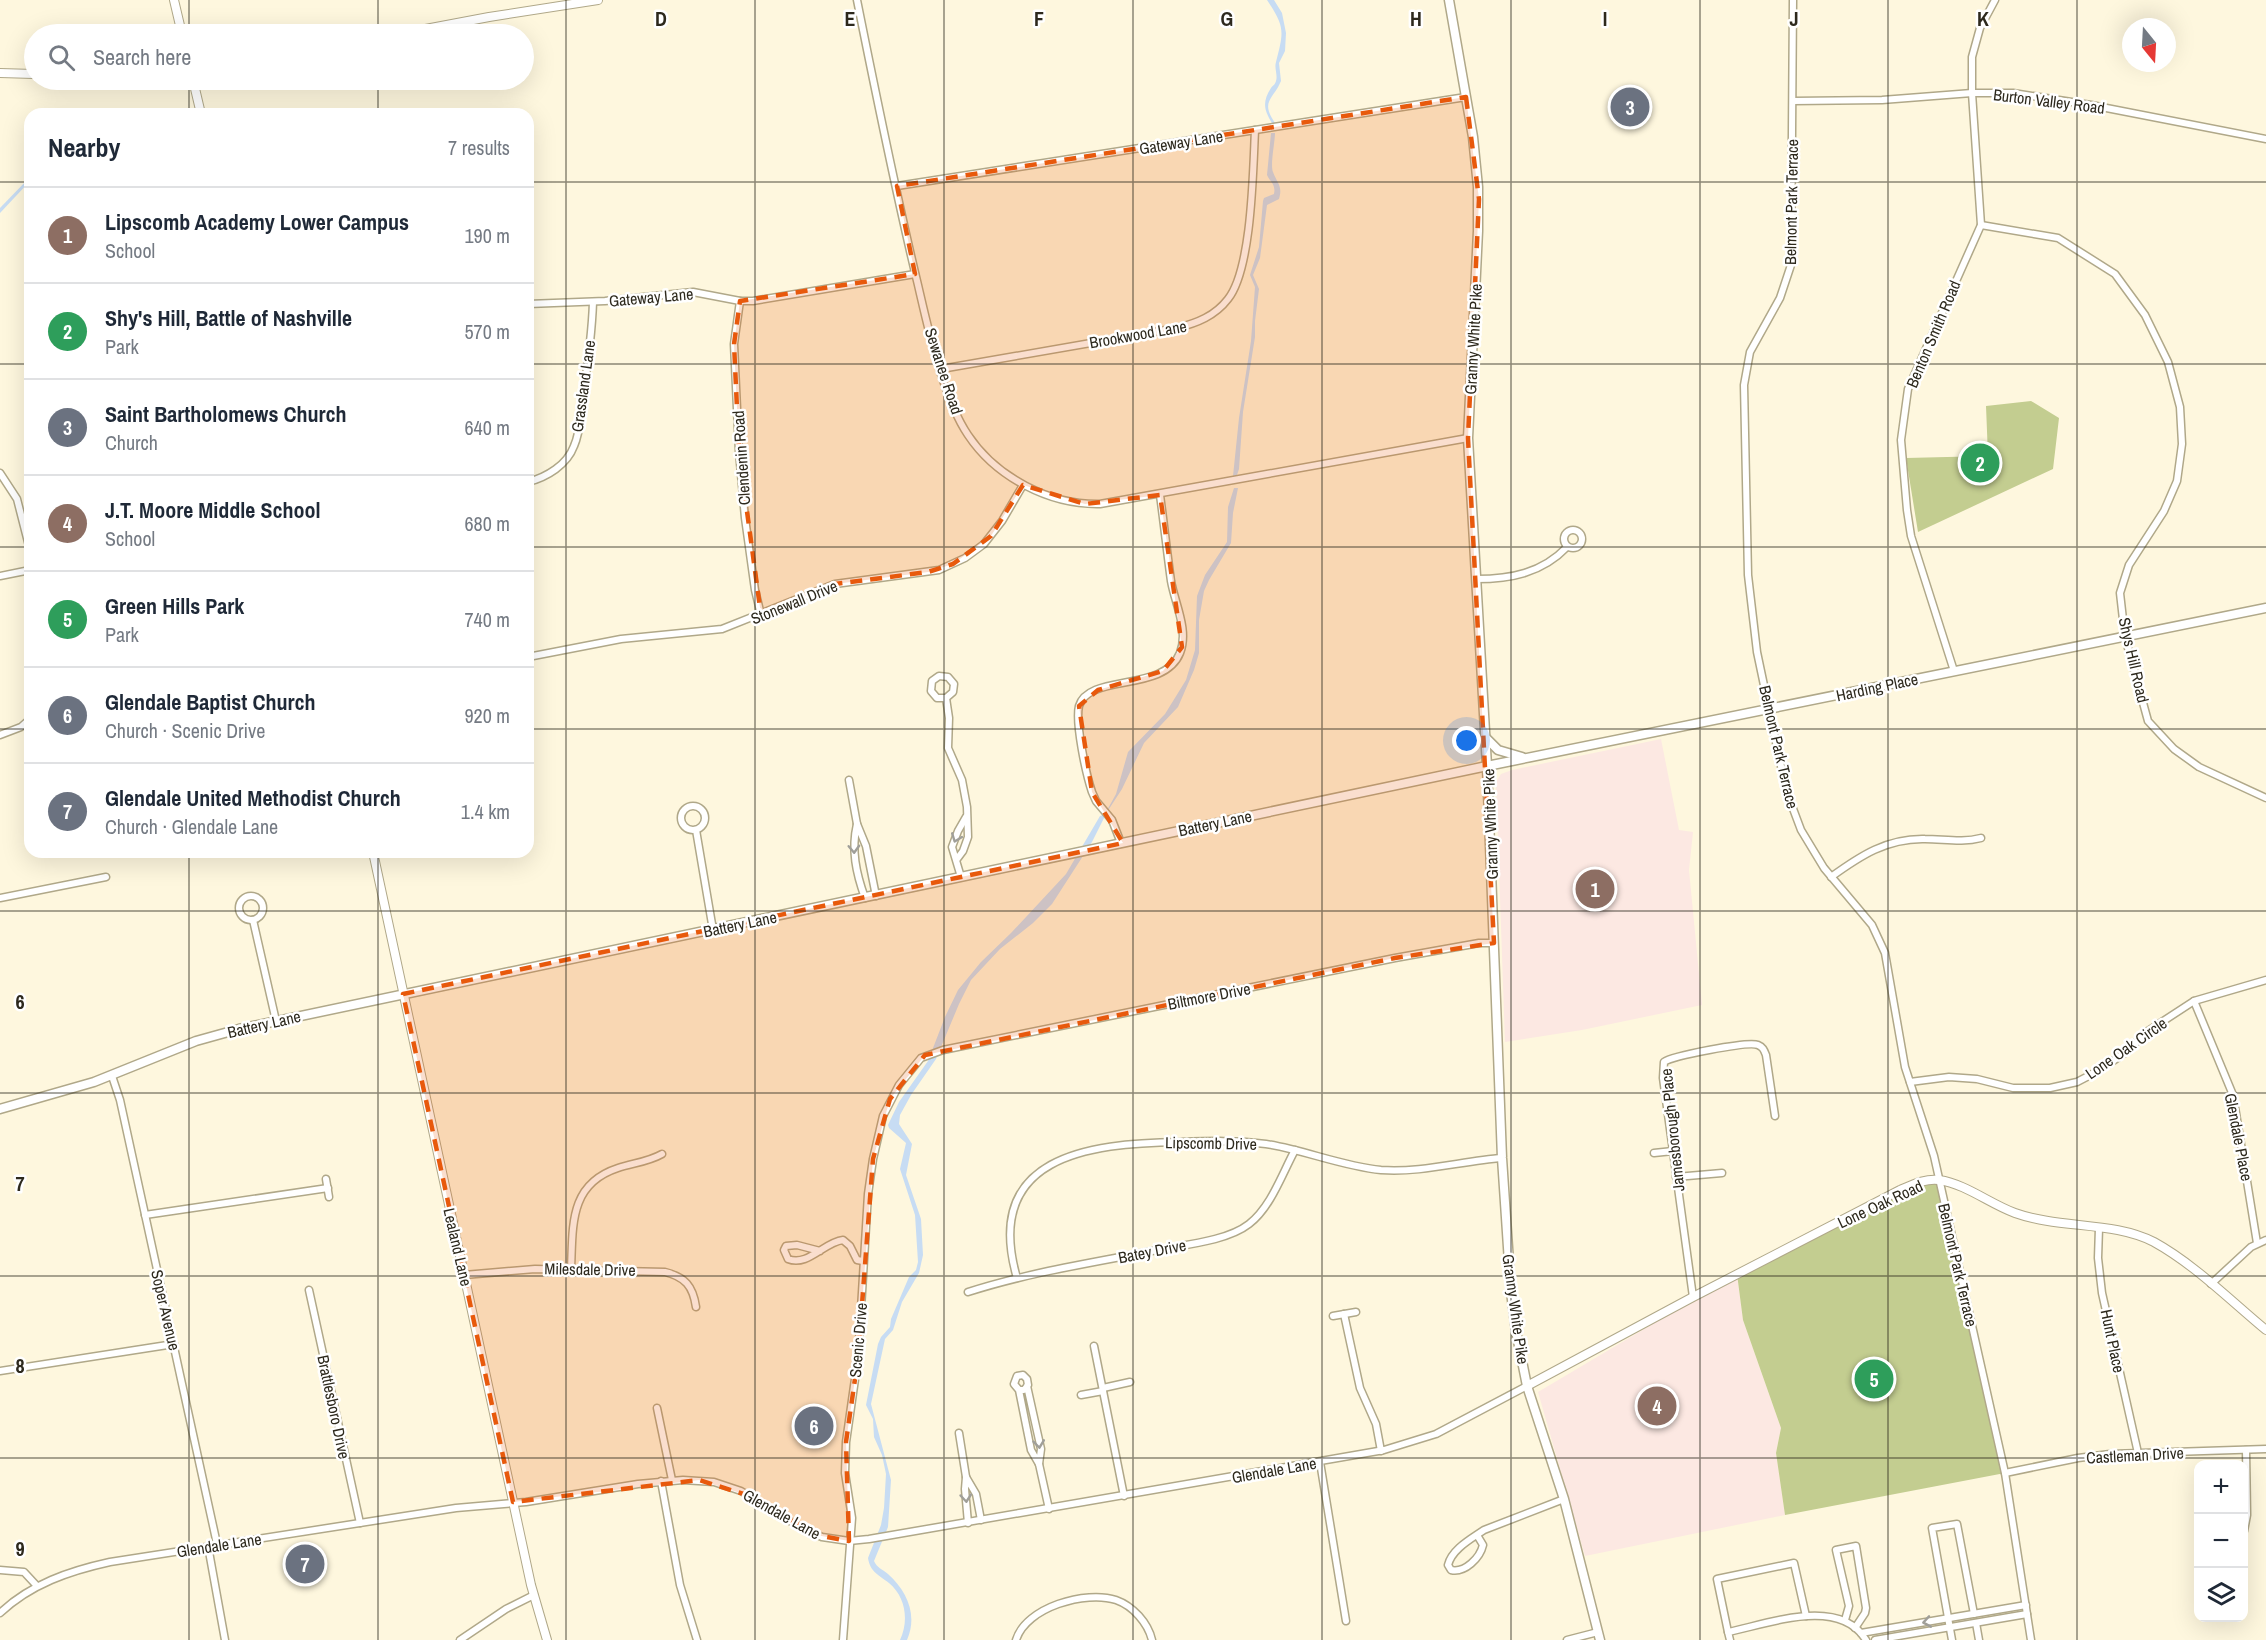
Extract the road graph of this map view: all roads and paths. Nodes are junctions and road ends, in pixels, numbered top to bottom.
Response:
1 (174, 0) edge
2 (598, 0) edge
3 (857, 0) edge
4 (1449, 0) edge
5 (1794, 0) edge
6 (1995, 0) edge
7 (180, 24) edge
8 (452, 24) edge
9 (0, 73) edge
10 (24, 74) edge
11 (195, 90) edge
12 (1971, 93) junction
13 (1466, 97) junction
14 (1793, 101) junction
15 (200, 108) edge
16 (1255, 130) junction
17 (2266, 139) edge
18 (897, 186) junction
19 (1981, 225) junction
20 (915, 274) junction
21 (740, 300) junction
22 (593, 302) junction
23 (534, 304) edge
24 (941, 369) junction
25 (1468, 438) junction
26 (0, 473) edge
27 (534, 480) edge
28 (1023, 484) junction
29 (1160, 495) junction
30 (24, 526) edge
31 (1567, 547) dead end
32 (24, 571) edge
33 (0, 576) edge
34 (1476, 579) junction
35 (2266, 608) edge
36 (761, 615) junction
37 (2125, 637) junction
38 (534, 656) edge
39 (1954, 671) junction
40 (946, 698) dead end
41 (1769, 709) junction
42 (24, 725) edge
43 (0, 735) edge
44 (1485, 737) junction
45 (1528, 758) junction
46 (1487, 766) junction
47 (849, 780) dead end
48 (2266, 798) edge
49 (966, 817) junction
50 (857, 824) junction
51 (696, 830) dead end
52 (1981, 838) dead end
53 (1121, 843) junction
54 (374, 858) edge
55 (957, 859) junction
56 (106, 876) dead end
57 (961, 877) junction
58 (1831, 877) junction
59 (876, 896) junction
60 (0, 898) edge
61 (865, 898) junction
62 (254, 920) junction
63 (713, 930) junction
64 (1494, 943) junction
65 (2266, 980) edge
66 (403, 994) junction
67 (2194, 1001) junction
68 (276, 1021) junction
69 (927, 1054) joint
70 (112, 1076) junction
71 (1910, 1082) junction
72 (0, 1109) edge
73 (1775, 1116) dead end
74 (1295, 1150) junction
75 (1673, 1151) junction
76 (1654, 1153) dead end
77 (662, 1154) dead end
78 (1502, 1158) junction
79 (1722, 1173) dead end
80 (1676, 1177) junction
81 (326, 1179) dead end
82 (1939, 1180) junction
83 (328, 1188) junction
84 (329, 1197) dead end
85 (145, 1215) junction
86 (2098, 1228) junction
87 (2266, 1240) edge
88 (2257, 1243) junction
89 (820, 1251) junction
90 (863, 1261) junction
91 (571, 1269) junction
92 (464, 1275) junction
93 (1017, 1278) junction
94 (2211, 1284) junction
95 (309, 1290) dead end
96 (968, 1292) dead end
97 (1693, 1297) junction
98 (696, 1307) dead end
99 (1356, 1311) dead end
100 (1344, 1314) junction
101 (1333, 1316) dead end
102 (2266, 1330) edge
103 (174, 1344) junction
104 (1094, 1346) dead end
105 (0, 1371) edge
106 (1130, 1382) dead end
107 (1027, 1386) junction
108 (1527, 1386) junction
109 (1019, 1390) junction
110 (1103, 1390) junction
111 (1081, 1395) dead end
112 (657, 1408) dead end
113 (1035, 1423) junction
114 (1026, 1425) junction
115 (958, 1433) dead end
116 (2266, 1449) edge
117 (2246, 1450) junction
118 (1381, 1451) junction
119 (2138, 1453) junction
120 (1320, 1462) junction
121 (1039, 1464) junction
122 (2005, 1473) junction
123 (966, 1478) junction
124 (672, 1480) junction
125 (661, 1481) junction
126 (1124, 1496) junction
127 (1564, 1499) junction
128 (513, 1502) junction
129 (1049, 1509) junction
130 (2247, 1514) edge
131 (981, 1520) junction
132 (360, 1523) junction
133 (968, 1523) junction
134 (1477, 1535) junction
135 (849, 1541) junction
136 (217, 1544) junction
137 (208, 1546) junction
138 (0, 1569) edge
139 (37, 1586) junction
140 (534, 1595) junction
141 (2026, 1605) junction
142 (0, 1613) edge
143 (1974, 1614) junction
144 (2027, 1614) junction
145 (1806, 1616) junction
146 (1948, 1618) junction
147 (1346, 1620) dead end
148 (1845, 1620) junction
149 (1976, 1623) junction
150 (1950, 1627) junction
151 (1858, 1630) junction
152 (1728, 1632) junction
153 (1599, 1636) edge
154 (225, 1640) edge
155 (460, 1640) edge
156 (547, 1640) edge
157 (697, 1640) edge
158 (843, 1640) edge
159 (1016, 1640) edge
160 (1152, 1640) edge
161 (1567, 1640) edge
162 (1730, 1640) edge
163 (1866, 1640) edge
164 (1875, 1640) edge
165 (1952, 1640) edge
166 (1979, 1640) edge
167 (2031, 1640) edge

1 - 7 street
2 - 8 street
3 - 18 street, Sewanee Road
4 - 13 main road, Granny White Pike
5 - 14 street, Belmont Park Terrace
6 - 12 street, Benton Smith Road
9 - 10 street
11 - 15 street
12 - 14 street, Burton Valley Road
12 - 17 street, Burton Valley Road
12 - 19 street, Benton Smith Road
13 - 16 street, Gateway Lane
13 - 25 main road, Granny White Pike
14 - 41 street, Belmont Park Terrace
16 - 18 street, Gateway Lane
16 - 24 street, Brookwood Lane
18 - 20 street, Sewanee Road
19 - 37 street, Shys Hill Road
19 - 39 street, Benton Smith Road
20 - 21 street, Gateway Lane
20 - 24 street, Sewanee Road
21 - 22 street, Gateway Lane
21 - 36 street, Clendenin Road
22 - 23 street, Gateway Lane
22 - 27 street, Grassland Lane
24 - 28 street, Sewanee Road
25 - 29 street, Sewanee Road
25 - 34 main road, Granny White Pike
26 - 30 street
28 - 29 street, Sewanee Road
28 - 36 street, Stonewall Drive
29 - 53 street
31 - 34 street
32 - 33 street
34 - 44 main road, Granny White Pike
35 - 37 main road, Harding Place
36 - 38 street, Stonewall Drive
37 - 39 main road, Harding Place
37 - 48 street, Shys Hill Road
39 - 41 main road, Harding Place
40 - 49 street
41 - 45 main road, Harding Place
41 - 58 street, Belmont Park Terrace
42 - 43 street
44 - 45 main road
44 - 46 main road, Granny White Pike
45 - 46 main road, Harding Place
46 - 53 main road, Battery Lane
46 - 64 main road, Granny White Pike
47 - 50 street
49 - 55 street
49 -> 55 street
50 - 59 street
50 -> 61 street
51 - 63 street
52 - 58 street
53 - 57 main road, Battery Lane
54 - 66 street, Lealand Lane
55 - 57 street
56 - 60 street
57 - 59 main road, Battery Lane
58 - 71 street, Belmont Park Terrace
59 - 61 main road, Battery Lane
61 - 63 main road, Battery Lane
62 - 62 street
62 - 68 street
63 - 66 main road, Battery Lane
64 - 69 street, Biltmore Drive
64 - 78 main road, Granny White Pike
65 - 67 street, Lone Oak Circle
66 - 68 main road, Battery Lane
66 - 92 street, Lealand Lane
67 - 71 street, Lone Oak Circle
67 - 88 street, Glendale Place
68 - 70 main road, Battery Lane
69 - 90 street, Scenic Drive
70 - 72 main road, Battery Lane
70 - 85 street, Soper Avenue
71 - 82 street, Belmont Park Terrace
73 - 75 street, Jamesborough Place
74 - 78 street, Lipscomb Drive
74 - 93 street, Batey Drive
74 - 93 street, Lipscomb Drive
75 - 76 street
75 - 80 street, Jamesborough Place
77 - 91 street
78 - 108 main road, Granny White Pike
79 - 80 street
80 - 97 street, Jamesborough Place
81 - 83 street
82 - 86 street, Lone Oak Road
82 - 97 street, Lone Oak Road
82 - 122 street, Belmont Park Terrace
83 - 84 street
83 - 85 street
85 - 103 street, Soper Avenue
86 - 94 street, Lone Oak Road
86 - 119 street, Hunt Place
87 - 88 street
88 - 94 street
89 - 89 street
89 - 90 street
90 - 135 street, Scenic Drive
91 - 92 street, Milesdale Drive
91 - 98 street, Milesdale Drive
92 - 128 street, Lealand Lane
93 - 96 street, Batey Drive
94 - 102 street, Lone Oak Road
95 - 132 street, Brattlesboro Drive
97 - 108 street, Lone Oak Road
99 - 100 street
100 - 101 street
100 - 118 street
103 - 105 street
103 - 136 street, Soper Avenue
104 - 110 street
106 - 110 street
107 - 109 street
107 - 109 street
107 - 113 street
108 - 118 street, Glendale Lane
108 - 127 main road, Granny White Pike
109 - 114 street
110 - 111 street
110 - 126 street
112 - 124 street
113 - 114 street
113 -> 121 street
114 - 121 street
115 - 123 street
116 - 117 street, Castleman Drive
117 - 119 street, Castleman Drive
117 - 130 street
118 - 120 street, Glendale Lane
119 - 122 street, Castleman Drive
120 - 126 street, Glendale Lane
120 - 147 street
121 - 129 street
122 - 141 street, Belmont Park Terrace
123 - 131 street
123 -> 133 street
124 - 125 street, Glendale Lane
124 - 135 street, Glendale Lane
125 - 128 street, Glendale Lane
125 - 157 street
126 - 129 street, Glendale Lane
127 - 134 street
127 - 153 main road, Granny White Pike
128 - 132 street, Glendale Lane
128 - 140 street, Lealand Lane
129 - 131 street, Glendale Lane
131 - 133 street, Glendale Lane
132 - 136 street, Glendale Lane
133 - 135 street, Glendale Lane
134 - 134 street
135 - 158 street, Scenic Drive
136 - 137 street, Glendale Lane
137 - 139 street, Glendale Lane
137 - 154 street
138 - 139 street
139 - 142 street, Glendale Lane
140 - 155 street
140 - 156 street, Lealand Lane
141 - 143 street
141 - 144 street, Belmont Park Terrace
143 - 146 street
143 - 146 street
144 - 149 street
144 - 167 street, Belmont Park Terrace
145 - 148 street
145 - 152 street
145 - 152 street
146 - 150 street
146 -> 151 street
148 - 151 street
148 - 151 street
149 - 150 street
149 - 166 street
150 - 164 street
150 - 165 street
151 - 163 street
152 - 162 street
153 - 161 street
159 - 160 street

